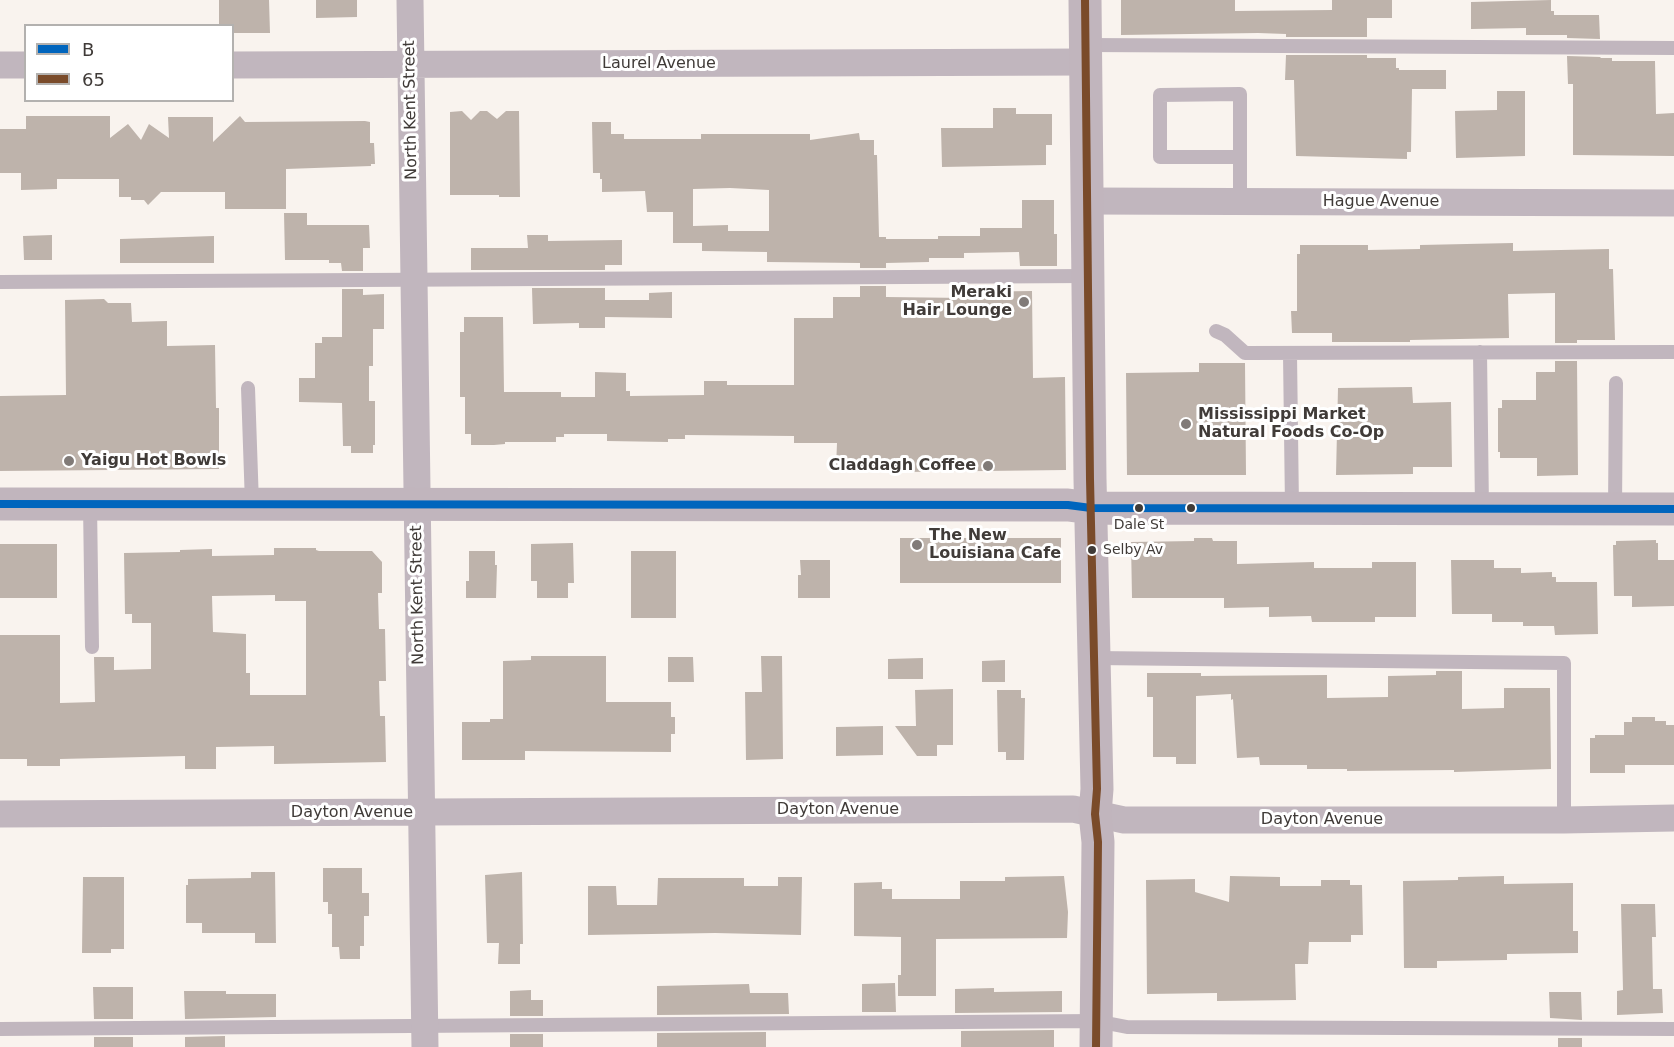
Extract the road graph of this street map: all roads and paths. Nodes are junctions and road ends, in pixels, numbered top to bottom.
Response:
1 (410, 0) edge
2 (1085, 0) edge
3 (1674, 48) edge
4 (1086, 54) junction
5 (0, 65) edge
6 (24, 65) edge
7 (234, 65) edge
8 (409, 65) junction
9 (1240, 157) junction
10 (1087, 201) junction
11 (1240, 202) junction
12 (1674, 203) edge
13 (1088, 276) junction
14 (414, 279) junction
15 (0, 282) edge
16 (1216, 331) dead end
17 (1480, 352) junction
18 (1674, 352) edge
19 (1290, 354) junction
20 (1616, 383) dead end
21 (248, 388) dead end
22 (0, 504) edge
23 (90, 504) junction
24 (252, 504) junction
25 (416, 504) junction
26 (1091, 507) junction
27 (1292, 508) junction
28 (1482, 509) junction
29 (1615, 509) junction
30 (1674, 509) edge
31 (92, 647) dead end
32 (1094, 658) junction
33 (422, 813) junction
34 (0, 814) edge
35 (1095, 814) junction
36 (1674, 818) edge
37 (1564, 820) junction
38 (0, 1029) edge
39 (1674, 1029) edge
40 (1096, 1034) edge
41 (425, 1037) edge

1 - 8 street, North Kent Street
2 - 4 street
3 - 4 lane
4 - 8 street, Laurel Avenue
4 - 10 street
5 - 6 street
7 - 8 street, Laurel Avenue
8 - 14 street, North Kent Street
9 - 9 lane
9 - 11 lane
10 - 11 street, Hague Avenue
10 - 13 street
11 - 12 street, Hague Avenue
13 - 14 lane
13 - 26 street
14 - 15 lane
14 - 25 street, North Kent Street
16 - 19 lane
17 - 18 lane
17 - 19 lane
17 - 28 lane
19 - 27 lane
20 - 29 lane
21 - 24 lane
22 - 23 street
23 - 24 street
23 - 31 lane
24 - 25 street
25 - 26 street
25 - 33 street, North Kent Street
26 - 27 street
26 - 32 street
27 - 28 street
28 - 29 street
29 - 30 street
32 - 35 street
32 - 37 lane
33 - 34 street, Dayton Avenue
33 - 35 street, Dayton Avenue
33 - 41 street, North Kent Street
35 - 37 street, Dayton Avenue
35 - 40 street
36 - 37 street, Dayton Avenue
38 - 41 lane
39 - 40 lane
40 - 41 lane

